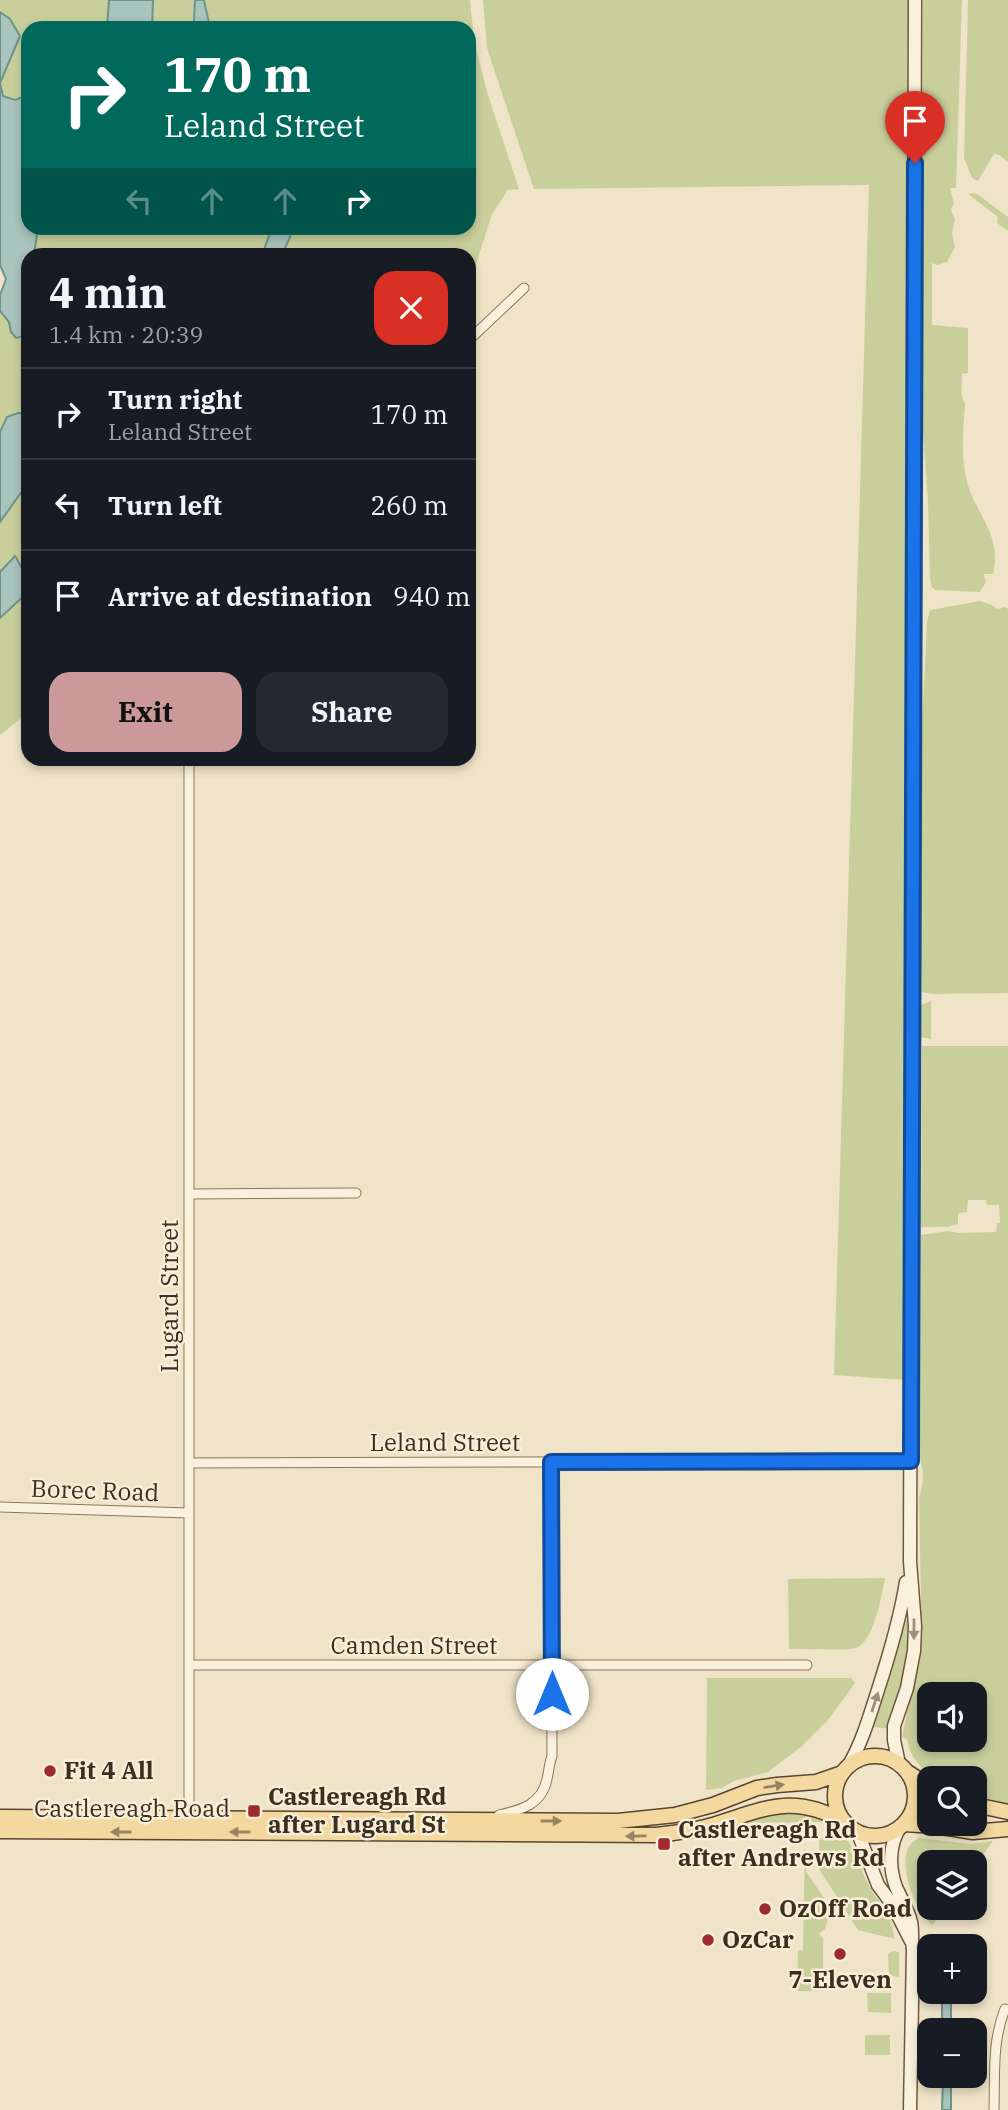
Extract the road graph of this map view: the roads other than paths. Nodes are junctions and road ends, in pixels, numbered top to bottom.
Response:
1 (915, 0) edge
2 (524, 288) dead end
3 (476, 333) edge
4 (189, 766) edge
5 (356, 1193) dead end
6 (189, 1194) junction
7 (911, 1461) junction
8 (551, 1462) junction
9 (189, 1463) junction
10 (0, 1507) edge
11 (189, 1513) junction
12 (910, 1561) junction
13 (189, 1665) junction
14 (807, 1665) dead end
15 (552, 1666) junction
16 (903, 1768) junction
17 (846, 1769) junction
18 (917, 1778) edge
19 (987, 1808) edge
20 (1008, 1812) edge
21 (0, 1817) edge
22 (470, 1821) junction
23 (844, 1822) junction
24 (189, 1825) junction
25 (901, 1826) junction
26 (1008, 1829) edge
27 (0, 1831) edge
28 (858, 1833) junction
29 (911, 1941) junction
30 (1005, 2009) dead end
31 (911, 2110) edge
32 (994, 2110) edge

1 - 7 street
2 - 3 street
4 - 6 street, Lugard Street
5 - 6 street
6 - 9 street, Lugard Street
7 - 8 street, Leland Street
7 - 12 street
8 - 9 street, Leland Street
8 - 15 street
9 - 11 street, Lugard Street
10 - 11 street, Borec Road
11 - 13 street, Lugard Street
12 -> 16 street
17 -> 12 street
13 - 15 street, Camden Street
13 - 24 street, Lugard Street
14 - 15 street, Camden Street
15 - 22 street
16 - 17 main road
16 - 18 main road
16 - 25 main road
22 -> 17 main road, Castlereagh Road
17 - 23 main road
19 - 20 main road
21 - 24 main road, Castlereagh Road
22 - 24 main road, Castlereagh Road
23 -> 24 main road, Castlereagh Road
23 - 28 main road
24 -> 27 main road, Castlereagh Road
25 - 26 main road
25 - 28 main road
25 - 29 street
28 - 29 street
29 - 31 street
30 - 32 street

